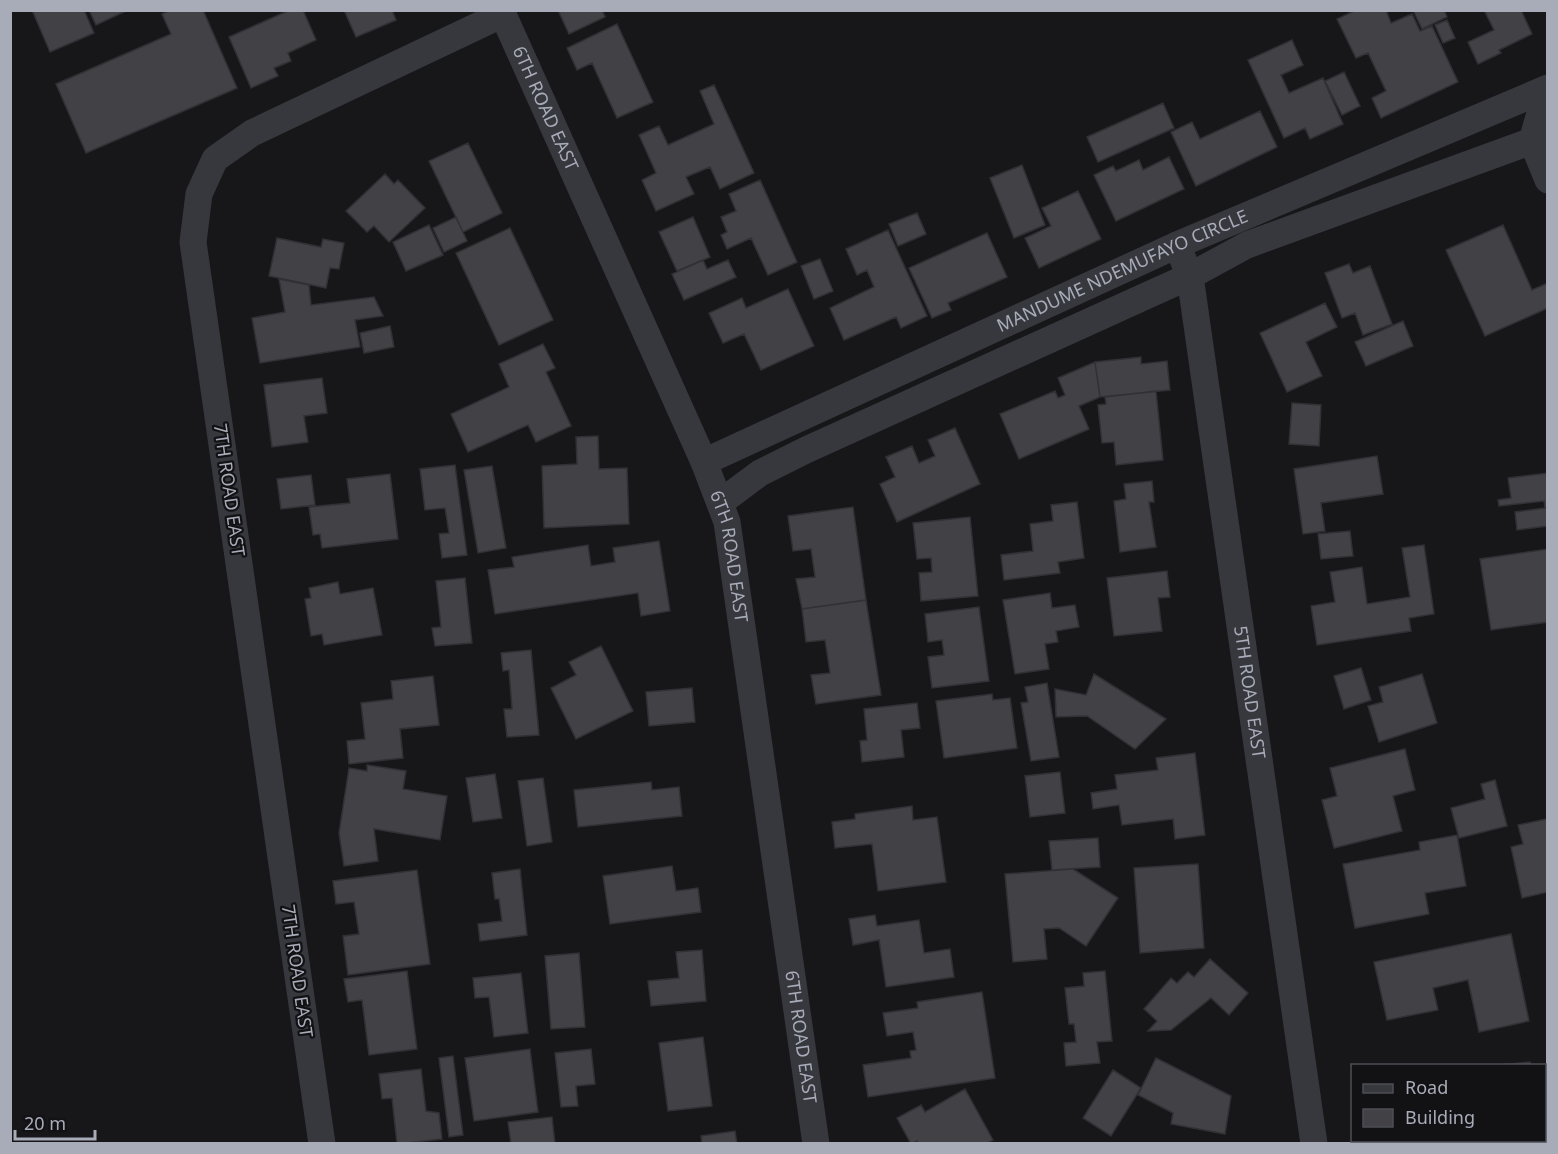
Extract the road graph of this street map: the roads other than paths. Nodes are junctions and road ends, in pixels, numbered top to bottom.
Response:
1 (502, 13) edge
2 (1547, 89) edge
3 (1540, 138) edge
4 (1548, 180) edge
5 (1177, 245) junction
6 (1190, 276) junction
7 (704, 462) junction
8 (721, 502) junction
9 (322, 1143) edge
10 (816, 1143) edge
11 (1314, 1143) edge

1 - 7 street, 6TH ROAD EAST
1 - 9 street, 7TH ROAD EAST
2 - 3 street
2 - 5 street, MANDUME NDEMUFAYO CIRCLE
3 - 4 street
3 - 6 street, MANDUME NDEMUFAYO CIRCLE
5 - 6 street, 5TH ROAD EAST
5 - 7 street, MANDUME NDEMUFAYO CIRCLE
6 - 8 street, MANDUME NDEMUFAYO CIRCLE
6 - 11 street, 5TH ROAD EAST
7 - 8 street, 6TH ROAD EAST
8 - 10 street, 6TH ROAD EAST

